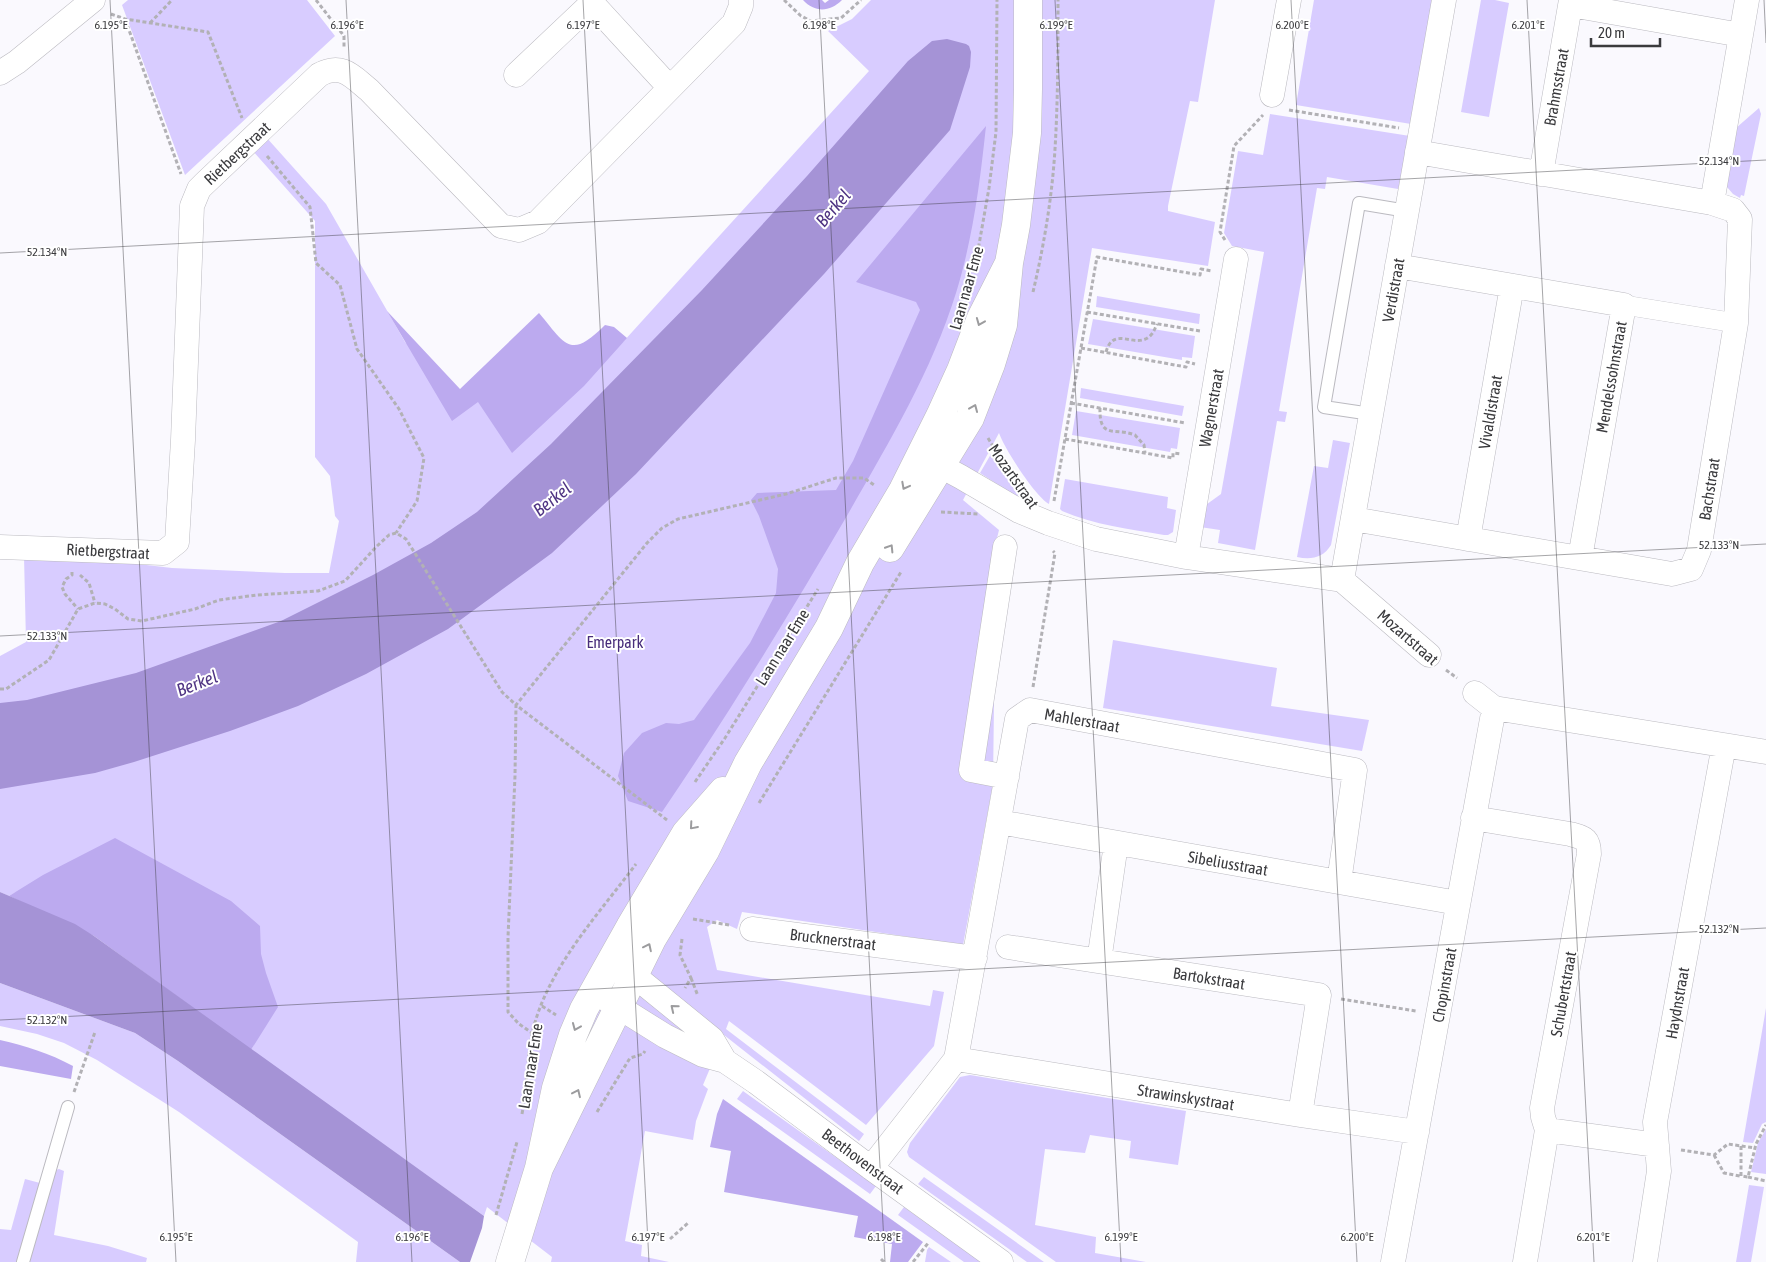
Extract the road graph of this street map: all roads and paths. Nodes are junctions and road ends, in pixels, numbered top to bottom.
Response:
1 (172, 0) edge
2 (316, 0) edge
3 (740, 0) edge
4 (784, 0) edge
5 (861, 0) edge
6 (997, 0) edge
7 (1028, 0) edge
8 (1290, 0) edge
9 (1444, 0) edge
10 (1747, 0) edge
11 (1571, 2) edge
12 (90, 3) edge
13 (125, 19) junction
14 (150, 23) junction
15 (1741, 35) junction
16 (343, 71) junction
17 (0, 73) edge
18 (516, 75) dead end
19 (670, 88) junction
20 (1272, 101) junction
21 (252, 138) junction
22 (1419, 142) junction
23 (1541, 174) junction
24 (1712, 203) junction
25 (192, 206) junction
26 (1407, 211) junction
27 (1008, 263) junction
28 (1397, 266) junction
29 (1234, 267) junction
30 (972, 279) dead end
31 (1512, 286) junction
32 (1624, 305) junction
33 (1087, 312) junction
34 (1736, 323) junction
35 (1157, 324) junction
36 (1223, 335) junction
37 (1081, 348) junction
38 (1106, 352) junction
39 (1218, 368) junction
40 (1071, 403) junction
41 (1100, 408) junction
42 (1371, 414) junction
43 (965, 426) junction
44 (1208, 426) junction
45 (1065, 439) junction
46 (1145, 453) junction
47 (1203, 458) junction
48 (931, 461) junction
49 (1018, 485) dead end
50 (874, 486) dead end
51 (920, 501) junction
52 (1053, 508) dead end
53 (986, 515) dead end
54 (1353, 520) junction
55 (396, 533) junction
56 (1468, 539) junction
57 (0, 547) edge
58 (1005, 547) dead end
59 (1052, 548) dead end
60 (71, 549) junction
61 (1186, 557) junction
62 (1580, 558) junction
63 (72, 575) junction
64 (1342, 580) junction
65 (818, 588) dead end
66 (95, 604) junction
67 (78, 609) junction
68 (829, 628) junction
69 (1429, 655) joint
70 (0, 689) edge
71 (1475, 693) joint
72 (516, 705) junction
73 (1494, 708) junction
74 (1030, 710) junction
75 (1724, 745) junction
76 (1766, 752) edge
77 (748, 763) junction
78 (1007, 777) junction
79 (694, 783) dead end
80 (673, 814) dead end
81 (1473, 818) junction
82 (999, 822) junction
83 (1116, 844) junction
84 (640, 859) dead end
85 (1339, 882) junction
86 (1458, 903) junction
87 (692, 919) dead end
88 (752, 929) joint
89 (1008, 947) dead end
90 (612, 958) junction
91 (975, 958) junction
92 (1099, 961) junction
93 (634, 976) junction
94 (593, 991) junction
95 (1319, 995) junction
96 (618, 1006) junction
97 (1439, 1014) junction
98 (95, 1032) dead end
99 (532, 1033) junction
100 (630, 1058) dead end
101 (956, 1058) junction
102 (725, 1061) junction
103 (68, 1107) joint
104 (1300, 1115) junction
105 (594, 1117) dead end
106 (521, 1122) dead end
107 (1766, 1126) edge
108 (1548, 1130) junction
109 (1417, 1132) junction
110 (517, 1140) dead end
111 (1657, 1145) junction
112 (1741, 1146) junction
113 (1755, 1148) junction
114 (1714, 1156) junction
115 (539, 1168) junction
116 (871, 1168) junction
117 (1740, 1176) junction
118 (1748, 1177) junction
119 (1766, 1181) edge
120 (496, 1217) dead end
121 (688, 1223) dead end
122 (670, 1239) dead end
123 (929, 1242) dead end
124 (23, 1262) edge
125 (510, 1262) edge
126 (913, 1262) edge
127 (1001, 1262) edge
128 (1393, 1262) edge
129 (1525, 1262) edge
130 (1644, 1262) edge

1 - 14 path
2 - 16 path
3 - 19 street
4 - 5 path
6 - 30 path, Laan naar Eme
7 - 27 street, Laan naar Eme
8 - 20 street
9 - 22 street, Verdistraat
10 - 15 street
11 - 15 street
11 - 23 street, Brahmsstraat
12 - 13 path
12 - 17 street
13 - 14 path
13 - 25 path
14 - 21 path
15 - 24 street
16 - 19 street
16 - 21 street, Rietbergstraat
18 - 19 street
20 - 22 path
20 - 29 path
21 - 25 street, Rietbergstraat
21 - 55 path
22 - 23 street
22 - 26 street, Verdistraat
23 - 24 street
24 - 34 street, Bachstraat
25 - 60 street, Rietbergstraat
26 - 28 street, Verdistraat
26 - 42 lane
43 -> 27 street, Laan naar Eme
27 -> 48 street, Laan naar Eme
28 - 31 street, Mendelssohnstraat
28 - 42 street, Verdistraat
29 - 33 path
29 - 36 street, Wagnerstraat
31 - 32 street, Mendelssohnstraat
31 - 56 street, Vivaldistraat
32 - 34 street
32 - 62 street, Mendelssohnstraat
33 - 35 path
33 - 37 path
34 - 62 street, Bachstraat
35 - 36 path
35 - 38 path
36 - 39 street, Wagnerstraat
37 - 38 path
37 - 40 path
38 - 39 path
39 - 44 street, Wagnerstraat
40 - 41 path
40 - 45 path
41 - 44 path
41 - 46 path
42 - 54 street, Verdistraat
43 - 48 street, Laan naar Eme
43 - 49 path, Mozartstraat
44 - 47 street, Wagnerstraat
45 - 46 path
45 - 52 path
46 - 47 path
47 - 61 street, Wagnerstraat
48 - 51 street, Laan naar Eme
48 - 61 street, Mozartstraat
48 -> 68 street, Laan naar Eme
50 - 72 path
51 - 53 path
68 -> 51 street, Laan naar Eme
54 - 56 street, Bachstraat
54 - 64 street, Verdistraat
55 - 66 path
55 - 72 path
56 - 62 street, Bachstraat
57 - 60 street, Rietbergstraat
58 - 78 street
59 - 74 path
60 - 63 path
61 - 64 street, Mozartstraat
63 - 66 path
63 - 67 path
64 - 69 street, Mozartstraat
65 - 79 path, Laan naar Eme
66 - 67 path
67 - 70 path
68 - 77 street, Laan naar Eme
69 - 71 path, Mozartstraat
71 - 73 street
72 - 80 path
72 - 99 path
73 - 75 street
73 - 81 street, Chopinstraat
74 - 78 street, Mahlerstraat
74 - 85 street, Mahlerstraat
75 - 76 street
75 - 111 street, Haydnstraat
77 -> 90 street, Laan naar Eme
93 -> 77 street, Laan naar Eme
78 - 82 street
81 - 86 street, Chopinstraat
81 - 108 street, Schubertstraat
82 - 83 street, Sibeliusstraat
82 - 91 street
83 - 85 street, Sibeliusstraat
83 - 92 street
84 - 99 path, Laan naar Eme
85 - 86 street, Sibeliusstraat
86 - 97 street, Chopinstraat
87 - 88 path
88 - 91 street, Brucknerstraat
89 - 92 street, Bartokstraat
90 - 93 street, Beethovenstraat
90 - 94 street, Laan naar Eme
91 - 101 street
92 - 95 street, Bartokstraat
93 - 96 street, Laan naar Eme
102 -> 93 street, Beethovenstraat
94 - 96 street, Beethovenstraat
94 -> 115 street, Laan naar Eme
95 - 97 path
95 - 104 street
96 - 102 street, Beethovenstraat
115 -> 96 street, Laan naar Eme
97 - 109 street, Chopinstraat
98 - 103 path
99 - 106 path, Laan naar Eme
100 - 105 path
101 - 104 street, Strawinskystraat
101 - 116 street
102 - 116 street, Beethovenstraat
103 - 124 lane
104 - 109 street, Strawinskystraat
107 - 113 path
108 - 111 street
108 - 129 street, Schubertstraat
109 - 128 street, Chopinstraat
110 - 120 path
111 - 114 path
111 - 130 street, Haydnstraat
112 - 113 path
112 - 114 path
112 - 117 path
113 - 118 path
114 - 117 path
115 - 125 street, Laan naar Eme
116 - 127 street, Beethovenstraat
117 - 118 path
118 - 119 path
121 - 122 path
123 - 126 path

